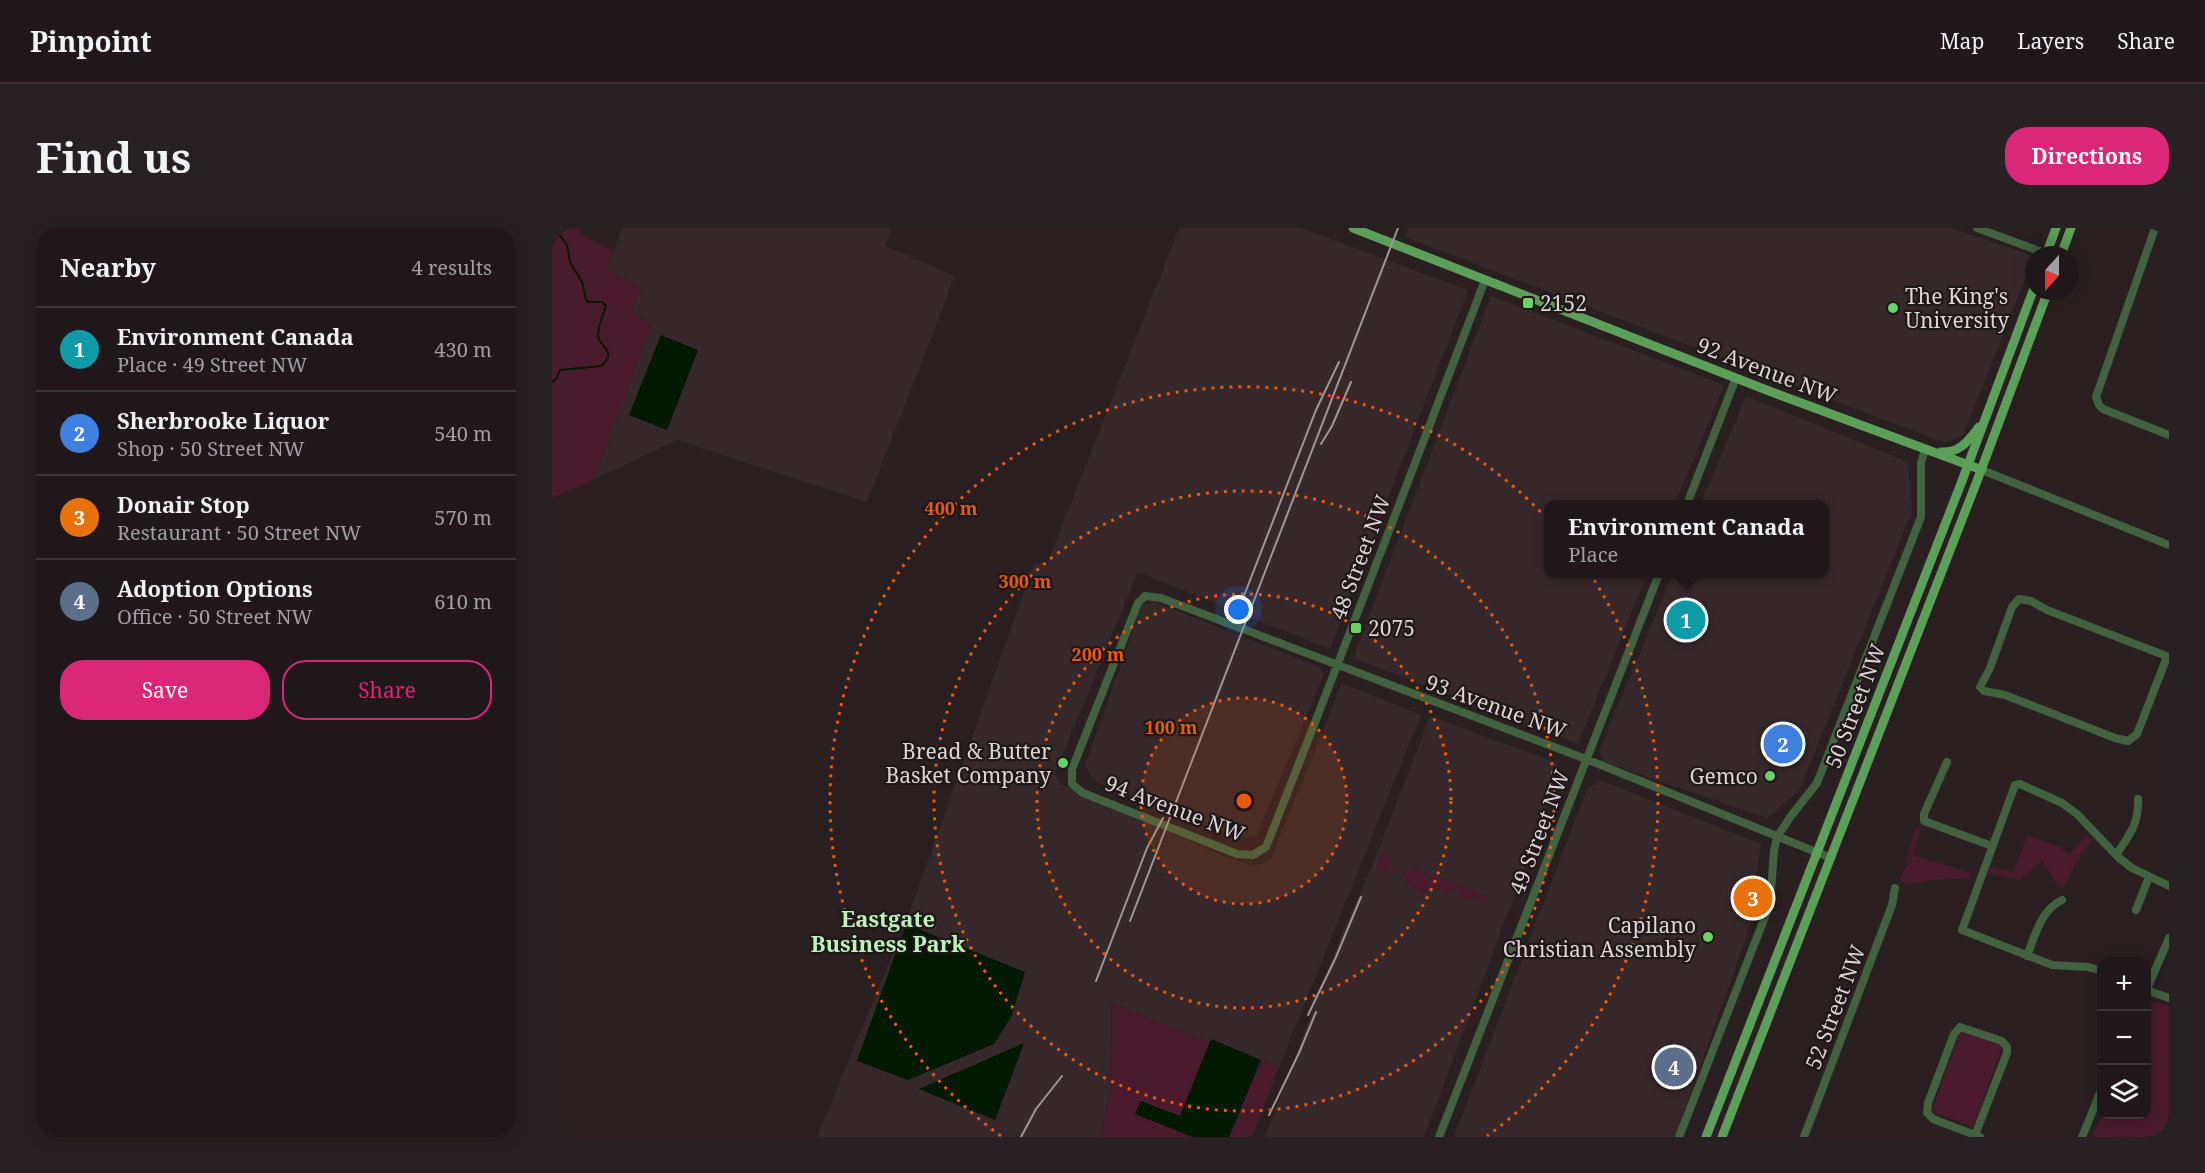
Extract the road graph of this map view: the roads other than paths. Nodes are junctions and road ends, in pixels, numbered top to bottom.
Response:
1 (1353, 228) edge
2 (1977, 228) edge
3 (2056, 228) edge
4 (2071, 228) edge
5 (2155, 228) edge
6 (2026, 246) edge
7 (2050, 246) edge
8 (2064, 246) edge
9 (1485, 280) junction
10 (2030, 300) edge
11 (2045, 300) edge
12 (1736, 378) junction
13 (1986, 417) junction
14 (2169, 435) edge
15 (1930, 450) junction
16 (1968, 465) junction
17 (1982, 470) junction
18 (1689, 500) edge
19 (2169, 545) edge
20 (1657, 578) edge
21 (2168, 657) edge
22 (1338, 666) junction
23 (1586, 759) junction
24 (1947, 762) dead end
25 (1072, 784) joint
26 (2138, 798) dead end
27 (1777, 837) junction
28 (1992, 846) junction
29 (1266, 847) joint
30 (1817, 852) junction
31 (2115, 855) junction
32 (1831, 858) junction
33 (2149, 877) junction
34 (2169, 886) edge
35 (1895, 888) dead end
36 (2062, 900) dead end
37 (2136, 910) dead end
38 (2169, 938) edge
39 (2027, 956) junction
40 (2097, 970) edge
41 (2151, 981) edge
42 (2151, 992) edge
43 (2169, 999) edge
44 (2097, 1100) edge
45 (1978, 1136) edge
46 (1439, 1137) edge
47 (1679, 1137) edge
48 (1706, 1137) edge
49 (1722, 1137) edge
50 (1804, 1137) edge
51 (2082, 1137) edge

1 - 9 main road, 92 Avenue NW
2 - 6 street
3 - 7 main road
4 - 8 main road
5 - 14 street
9 - 12 main road, 92 Avenue NW
9 - 22 street, 48 Street NW
10 - 13 main road, 50 Street NW
11 - 17 main road, 50 Street NW
12 - 15 main road, 92 Avenue NW
12 - 18 street
13 - 15 main road
13 - 16 main road, 50 Street NW
15 - 16 main road, 92 Avenue NW
15 - 27 street, 50 Street NW
16 - 17 main road, 92 Avenue NW
16 - 30 main road, 50 Street NW
17 - 19 street, 92 Avenue NW
17 - 32 main road, 50 Street NW
20 - 23 street, 49 Street NW
21 - 21 street
22 - 23 street, 93 Avenue NW
22 - 25 street, 93 Avenue NW
22 - 29 street, 48 Street NW
23 - 27 street, 93 Avenue NW
23 - 46 street, 49 Street NW
24 - 28 street
25 - 29 street, 94 Avenue NW
26 - 31 street
27 - 30 street, 93 Avenue NW
27 - 47 street, 50 Street NW
28 - 31 street
28 - 39 street
30 - 32 street, 93 Avenue NW
30 - 48 main road, 50 Street NW
31 - 33 street
32 - 49 main road, 50 Street NW
33 - 34 street
33 - 37 street
35 - 50 street, 52 Street NW
36 - 39 street
38 - 41 street
39 - 40 street
42 - 43 street
44 - 51 street
45 - 45 street

